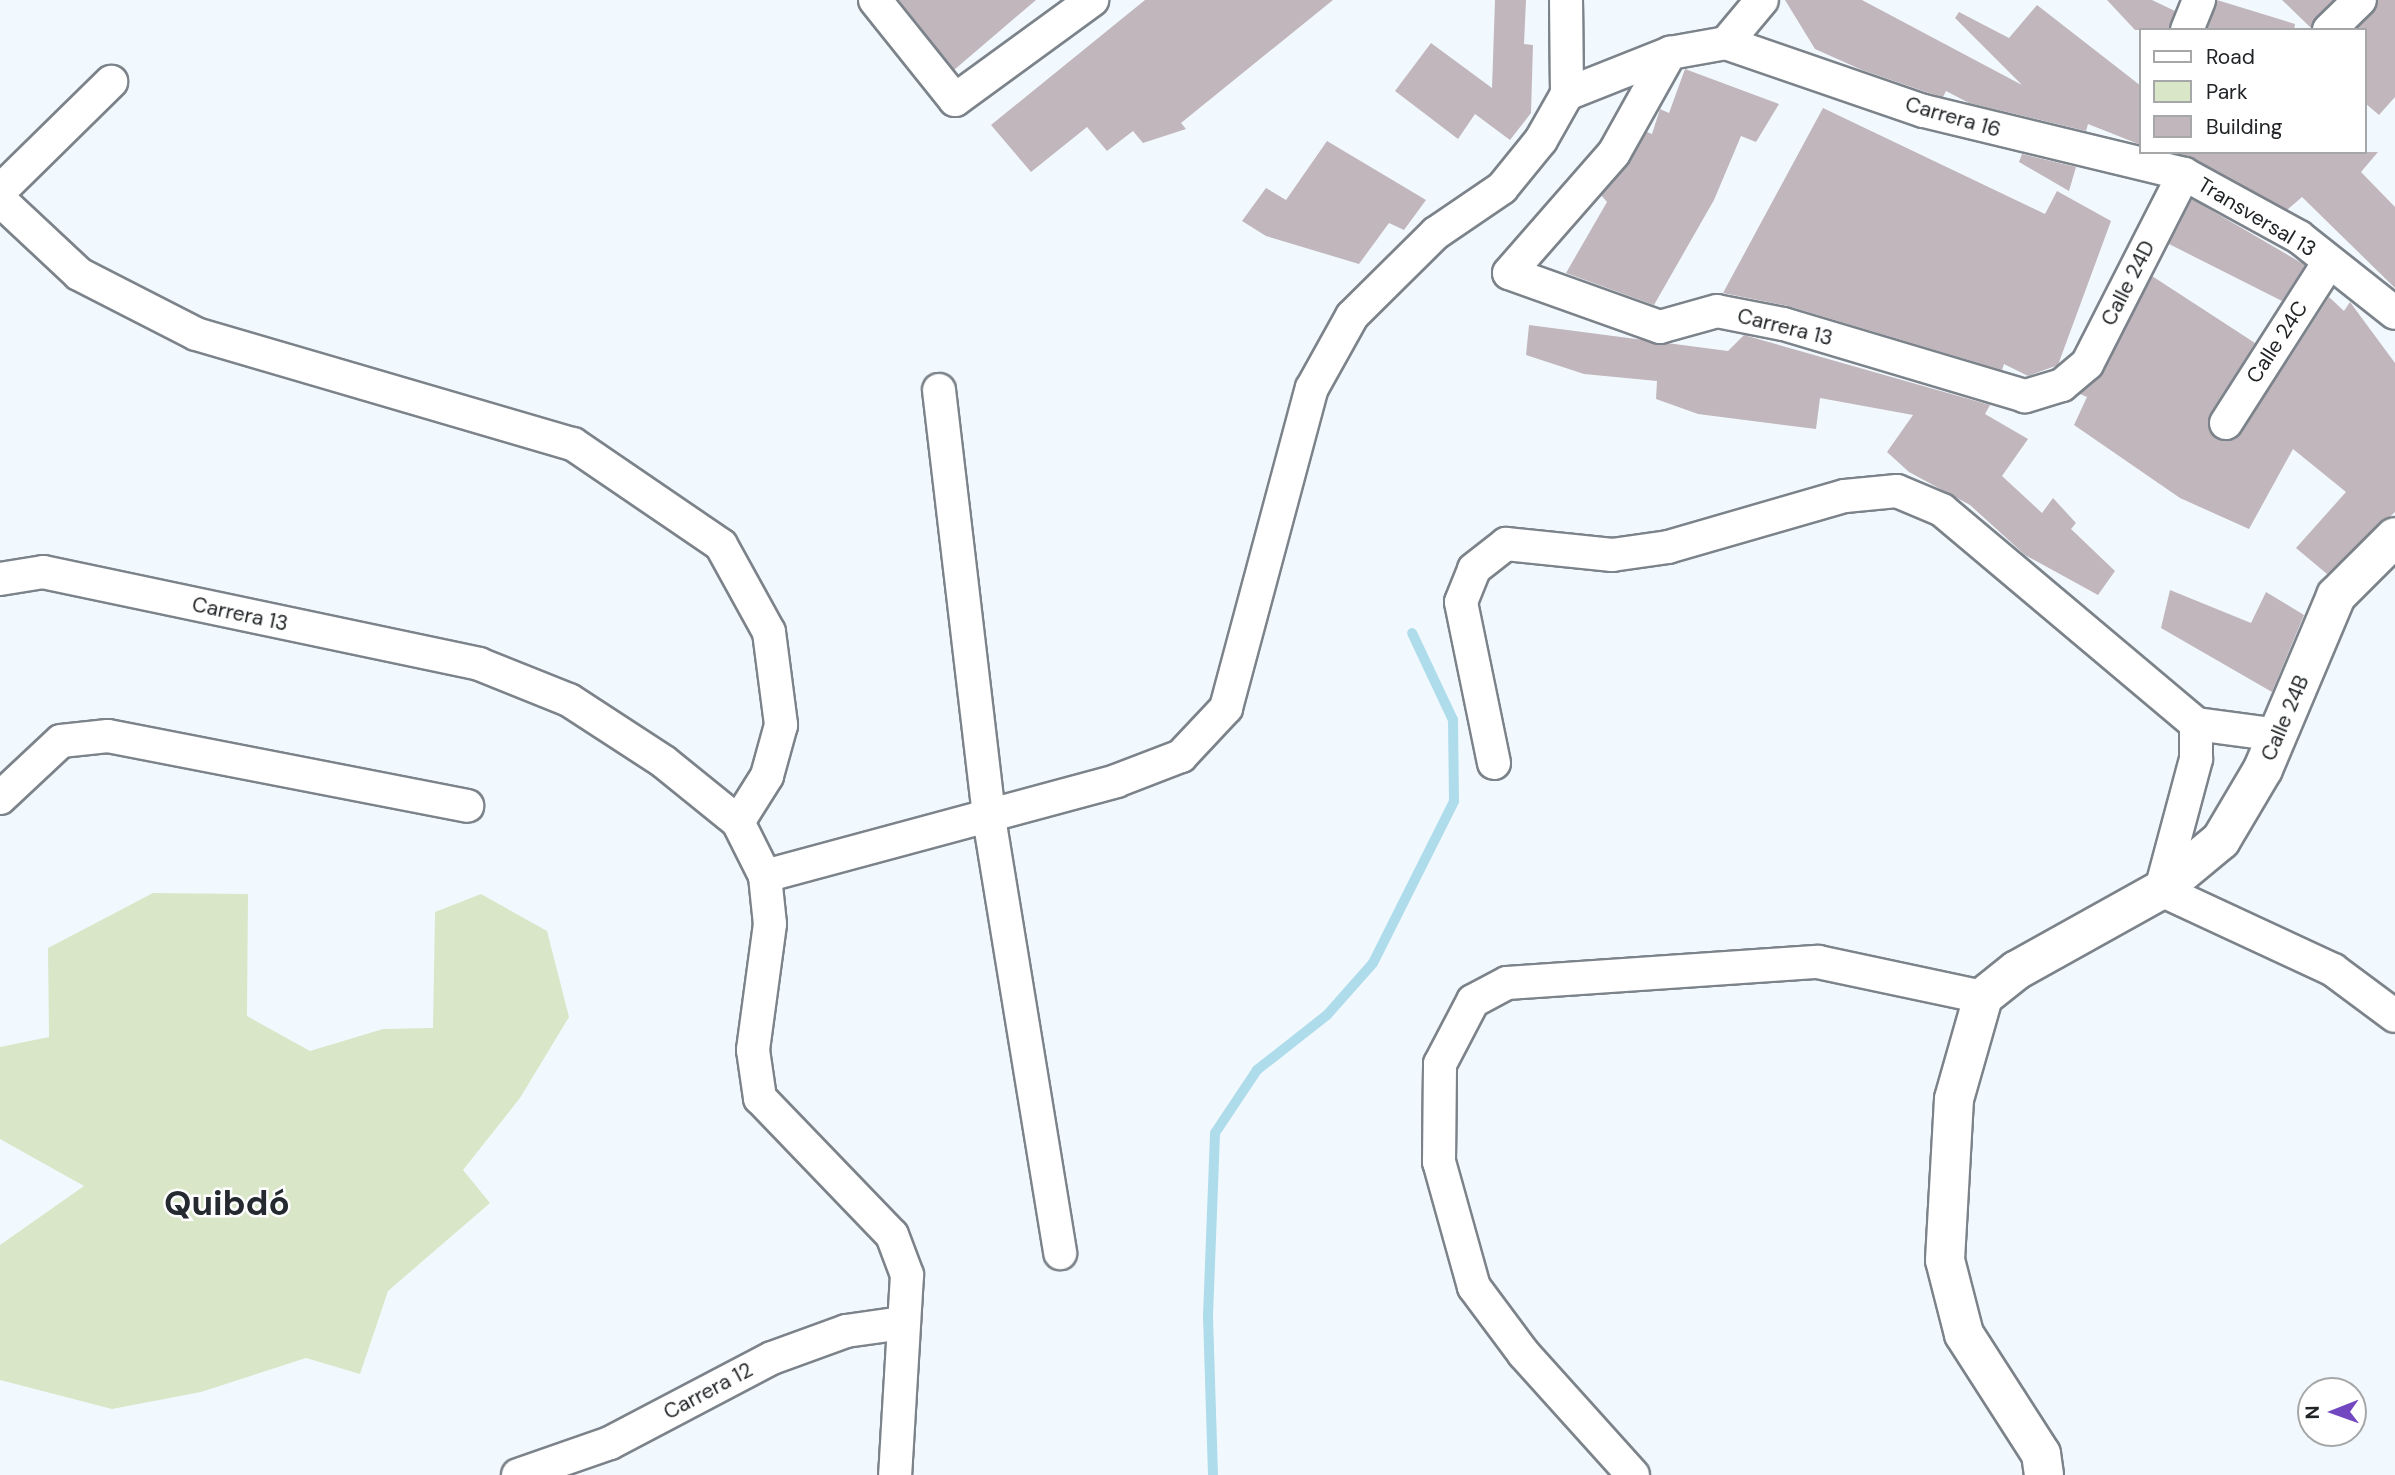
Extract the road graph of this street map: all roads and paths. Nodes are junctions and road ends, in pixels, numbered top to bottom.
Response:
1 (875, 0) edge
2 (1093, 0) edge
3 (1566, 0) edge
4 (1762, 0) edge
5 (2199, 0) edge
6 (2360, 0) edge
7 (2188, 28) edge
8 (2331, 28) edge
9 (1726, 43) junction
10 (1670, 53) junction
11 (111, 82) dead end
12 (1567, 94) junction
13 (2184, 174) junction
14 (0, 191) edge
15 (0, 200) edge
16 (2329, 262) junction
17 (2395, 313) edge
18 (2062, 385) joint
19 (939, 390) dead end
20 (2226, 423) dead end
21 (2395, 537) edge
22 (0, 579) edge
23 (2196, 724) junction
24 (2278, 735) junction
25 (1494, 763) dead end
26 (0, 798) edge
27 (467, 806) dead end
28 (989, 818) junction
29 (738, 822) junction
30 (765, 876) junction
31 (2161, 890) junction
32 (1983, 997) junction
33 (2395, 1016) edge
34 (1060, 1253) dead end
35 (903, 1323) junction
36 (523, 1475) edge
37 (895, 1475) edge
38 (1633, 1475) edge
39 (2044, 1475) edge

1 - 2 street
3 - 12 street
4 - 9 street
5 - 7 street
6 - 8 street
9 - 10 street
9 - 13 street, Carrera 16
10 - 12 street
10 - 18 street, Carrera 13
11 - 14 street
12 - 28 street
13 - 16 street, Transversal 13
13 - 18 street, Calle 24D
15 - 29 street
16 - 17 street, Transversal 13
16 - 20 street, Calle 24C
19 - 28 street
21 - 24 street, Calle 24B
22 - 29 street, Carrera 13
23 - 24 street
23 - 25 street
23 - 31 street
24 - 31 street, Calle 24B
26 - 27 street
28 - 30 street
28 - 34 street
29 - 30 street
30 - 35 street
31 - 32 street, Calle 24B
31 - 33 street
32 - 38 street
32 - 39 street
35 - 36 street, Carrera 12
35 - 37 street

